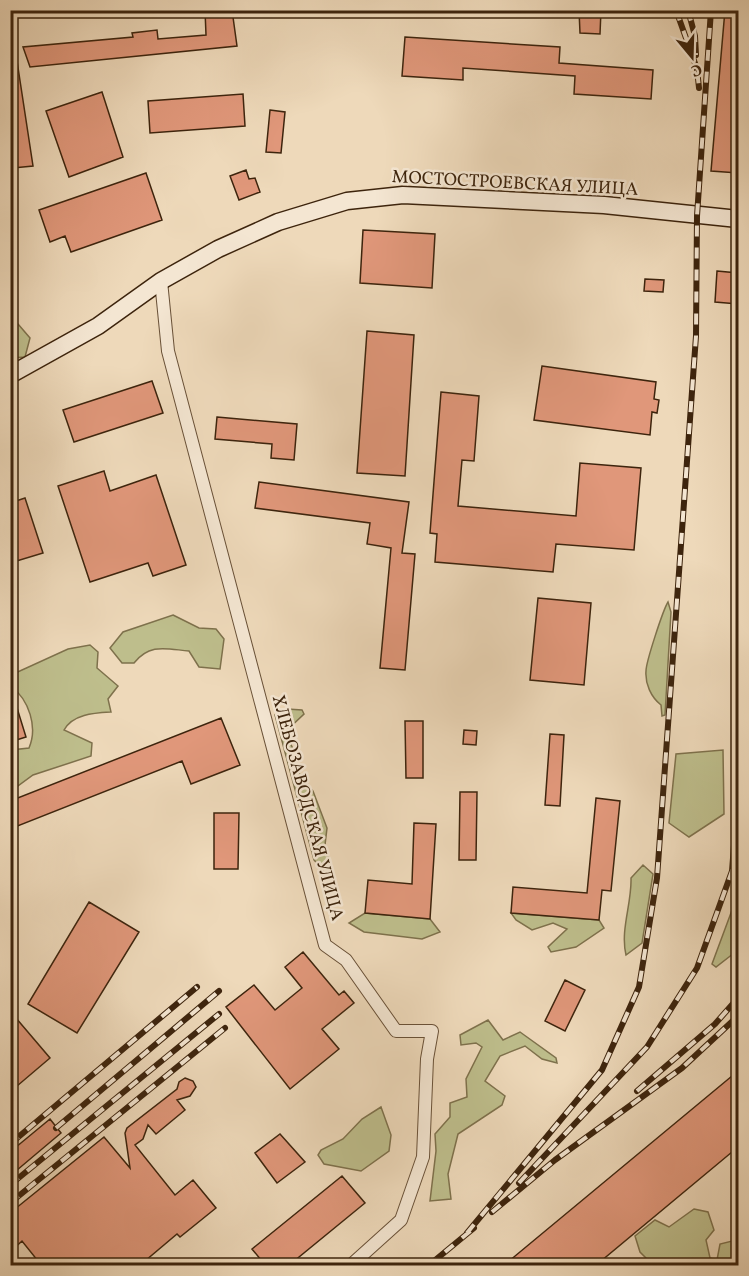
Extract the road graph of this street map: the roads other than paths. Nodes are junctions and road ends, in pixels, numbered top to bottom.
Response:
1 (738, 219) edge
2 (161, 281) junction
3 (10, 375) edge
4 (350, 1266) edge

1 - 2 main road, МОСТОСТРОЕВСКАЯ УЛИЦА
2 - 3 main road, МОСТОСТРОЕВСКАЯ УЛИЦА
2 - 4 street, ХЛЕБОЗАВОДСКАЯ УЛИЦА

